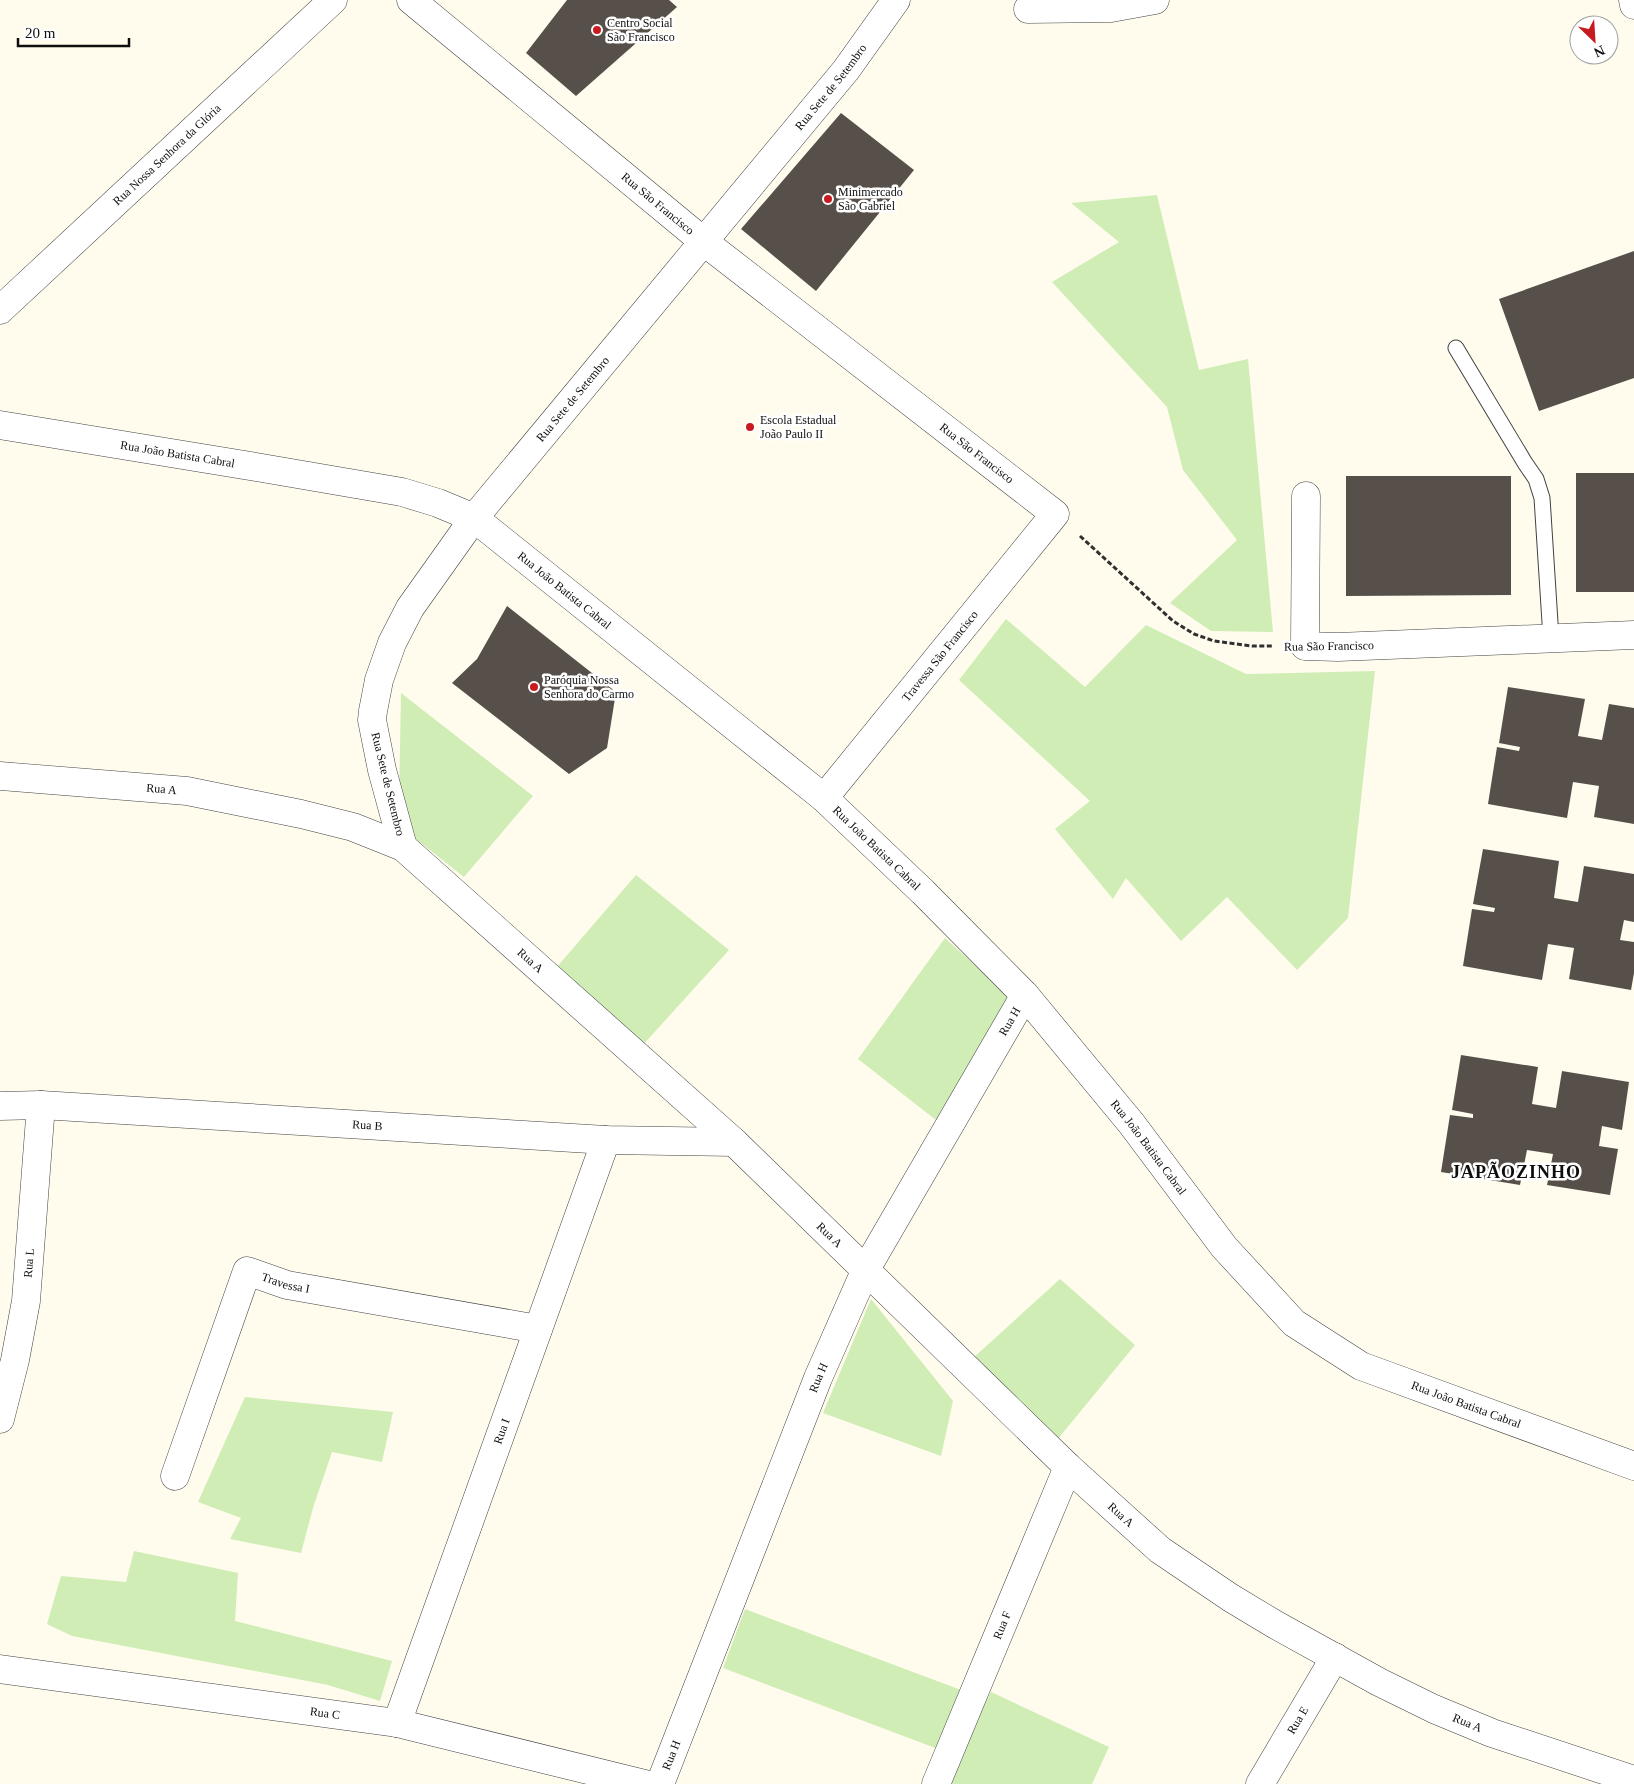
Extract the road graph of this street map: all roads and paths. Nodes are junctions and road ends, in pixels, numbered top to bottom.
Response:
1 (333, 0) edge
2 (411, 0) edge
3 (896, 0) edge
4 (1155, 0) edge
5 (1632, 0) edge
6 (1634, 5) edge
7 (1028, 9) dead end
8 (703, 241) junction
9 (0, 310) edge
10 (1456, 348) dead end
11 (0, 425) edge
12 (1306, 496) dead end
13 (1055, 514) junction
14 (474, 518) junction
15 (1634, 635) edge
16 (1551, 638) junction
17 (1305, 646) junction
18 (0, 776) edge
19 (824, 798) junction
20 (403, 847) junction
21 (1025, 995) junction
22 (40, 1105) junction
23 (0, 1106) edge
24 (606, 1140) junction
25 (734, 1142) junction
26 (866, 1269) junction
27 (538, 1329) junction
28 (0, 1419) edge
29 (1634, 1466) edge
30 (1068, 1467) junction
31 (175, 1476) dead end
32 (1335, 1657) junction
33 (0, 1669) edge
34 (397, 1723) junction
35 (1634, 1780) edge
36 (645, 1784) edge
37 (660, 1784) edge
38 (936, 1784) edge
39 (1260, 1784) edge

1 - 9 street, Rua Nossa Senhora da Glória
2 - 8 street, Rua São Francisco
3 - 8 street, Rua Sete de Setembro
4 - 7 street
5 - 6 street
8 - 13 street, Rua São Francisco
8 - 14 street, Rua Sete de Setembro
10 - 16 lane
11 - 14 street, Rua João Batista Cabral
12 - 17 street
13 - 17 path, Rua São Francisco
13 - 19 street, Travessa São Francisco
14 - 19 street, Rua João Batista Cabral
14 - 20 street, Rua Sete de Setembro
15 - 16 street, Rua São Francisco
16 - 17 street, Rua São Francisco
18 - 20 street, Rua A
19 - 21 street, Rua João Batista Cabral
20 - 25 street, Rua A
21 - 26 street, Rua H
21 - 29 street, Rua João Batista Cabral
22 - 23 street, Rua B
22 - 24 street, Rua B
22 - 28 street, Rua L
24 - 25 street, Rua B
24 - 27 street, Rua I
25 - 26 street, Rua A
26 - 30 street, Rua A
26 - 37 street, Rua H
27 - 31 street, Travessa I
27 - 34 street, Rua I
30 - 32 street, Rua A
30 - 38 street, Rua F
32 - 35 street, Rua A
32 - 39 street, Rua E
33 - 34 street, Rua C
34 - 36 street, Rua C

